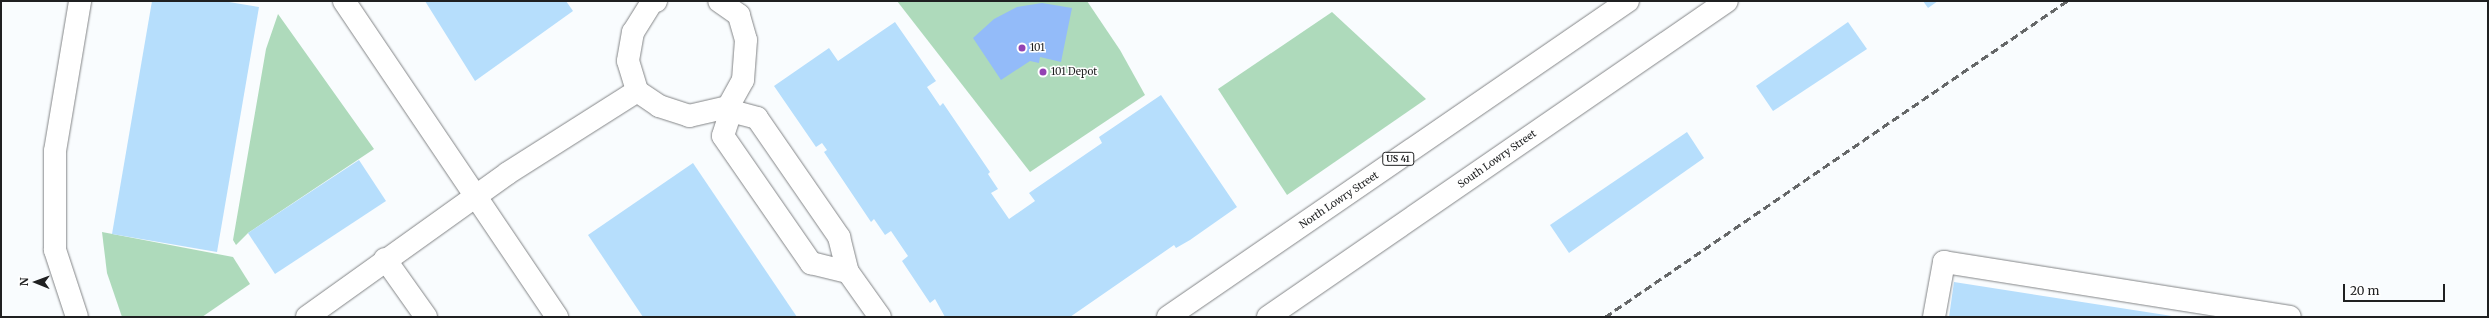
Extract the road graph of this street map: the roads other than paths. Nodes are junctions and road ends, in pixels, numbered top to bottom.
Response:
1 (80, 1) edge
2 (344, 1) edge
3 (653, 1) edge
4 (719, 1) edge
5 (1727, 1) edge
6 (1614, 5) edge
7 (637, 90) junction
8 (729, 109) junction
9 (475, 197) junction
10 (385, 259) junction
11 (848, 272) junction
12 (77, 317) edge
13 (307, 317) edge
14 (426, 317) edge
15 (557, 317) edge
16 (880, 317) edge
17 (1168, 317) edge
18 (1268, 317) edge
19 (1934, 317) edge
20 (2290, 317) edge

1 - 12 street
2 - 9 street
3 - 7 street
4 - 8 street
5 - 18 street, South Lowry Street
6 - 17 street, North Lowry Street / US 41
7 - 8 street
7 - 9 street
8 - 11 street
8 - 11 street
9 - 10 street
9 - 15 street
10 - 13 street
10 - 14 street
11 - 16 street
19 - 20 street

